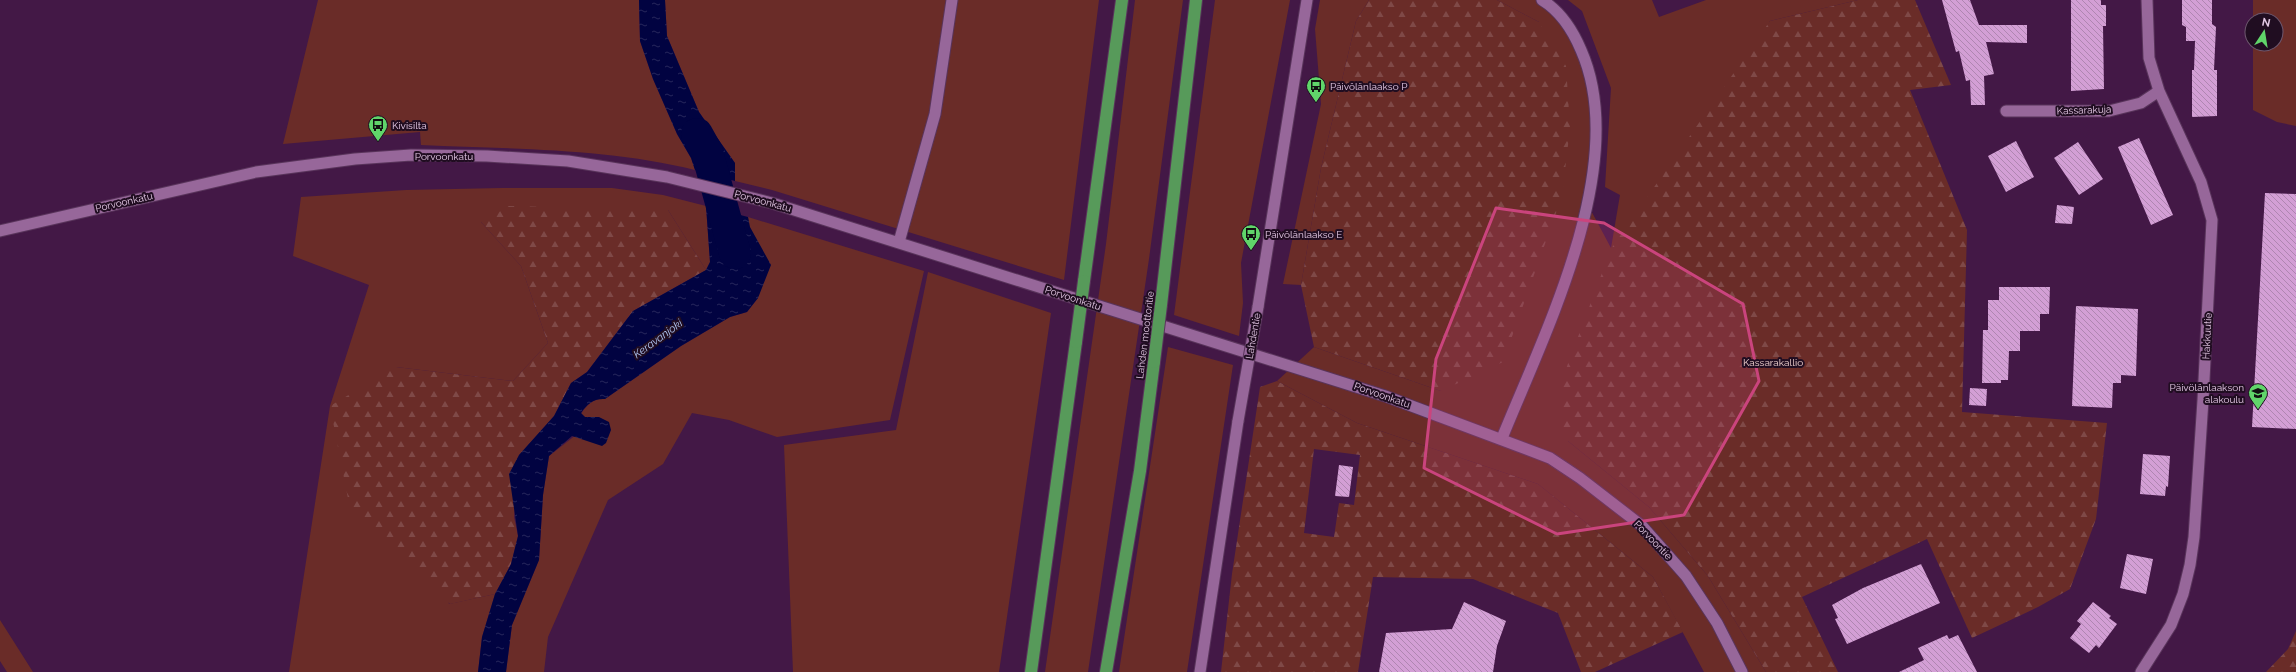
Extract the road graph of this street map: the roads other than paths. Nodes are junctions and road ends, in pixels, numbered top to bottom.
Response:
1 (952, 0) edge
2 (1122, 0) edge
3 (1196, 0) edge
4 (1307, 0) edge
5 (1542, 0) edge
6 (2147, 0) edge
7 (2159, 91) junction
8 (2006, 111) dead end
9 (0, 230) edge
10 (899, 242) junction
11 (1502, 438) junction
12 (1031, 672) edge
13 (1106, 672) edge
14 (1200, 672) edge
15 (1742, 672) edge
16 (2141, 672) edge

1 - 10 street
2 - 12 highway, bridge
3 - 13 highway, Lahden moottoritie, bridge
4 - 14 street, Lahdentie, bridge
5 - 11 street
6 - 7 street, Hakkuutie
7 - 8 street, Kassarakuja
7 - 16 street, Hakkuutie
9 - 10 street, Porvoonkatu
10 - 11 street, Porvoonkatu
11 - 15 street, Porvoontie

